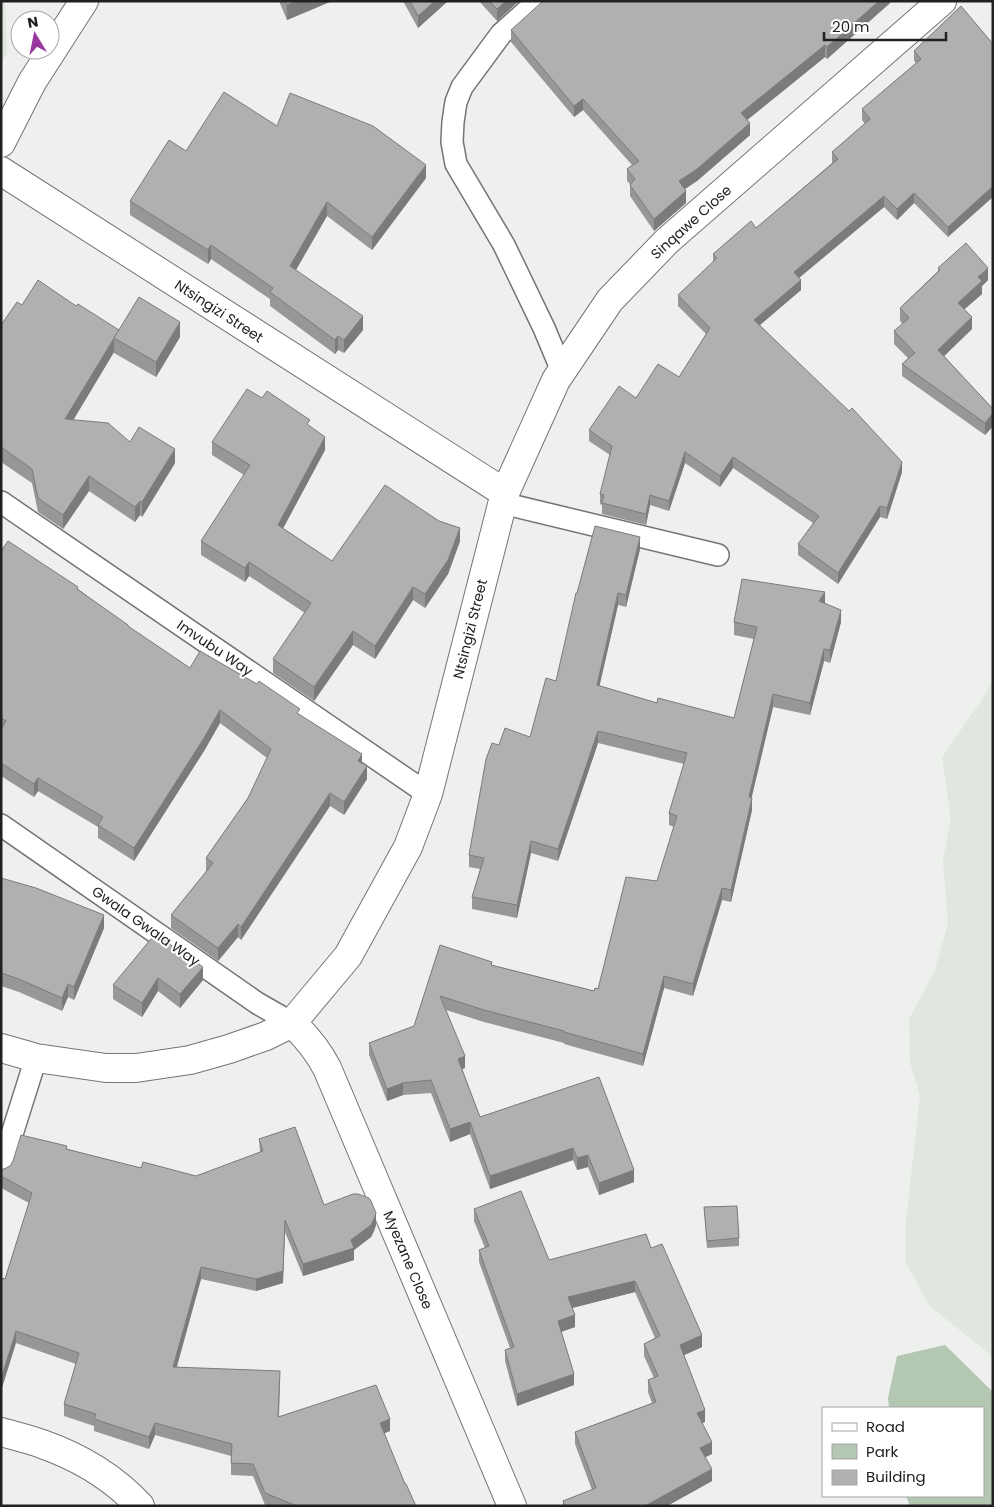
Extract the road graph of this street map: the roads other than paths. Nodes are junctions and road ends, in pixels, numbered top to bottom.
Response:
1 (84, 1) edge
2 (538, 1) edge
3 (942, 1) edge
4 (1, 143) edge
5 (1, 172) edge
6 (562, 371) junction
7 (504, 498) junction
8 (1, 502) edge
9 (718, 555) dead end
10 (428, 794) junction
11 (1, 825) edge
12 (292, 1023) junction
13 (1, 1048) edge
14 (36, 1058) junction
15 (1, 1169) edge
16 (1, 1432) edge
17 (140, 1506) edge
18 (512, 1506) edge

1 - 4 street
2 - 6 lane
3 - 6 street, Sinqawe Close
5 - 7 street, Ntsingizi Street
6 - 7 street, Sinqawe Close
7 - 9 lane
7 - 10 street, Ntsingizi Street
8 - 10 lane, Imvubu Way
10 - 12 street, Ntsingizi Street
11 - 12 lane, Gwala Gwala Way
12 - 14 street, Ntsingizi Street
12 - 18 street, Myezane Close
13 - 14 street, Ntsingizi Street
14 - 15 lane
16 - 17 street

